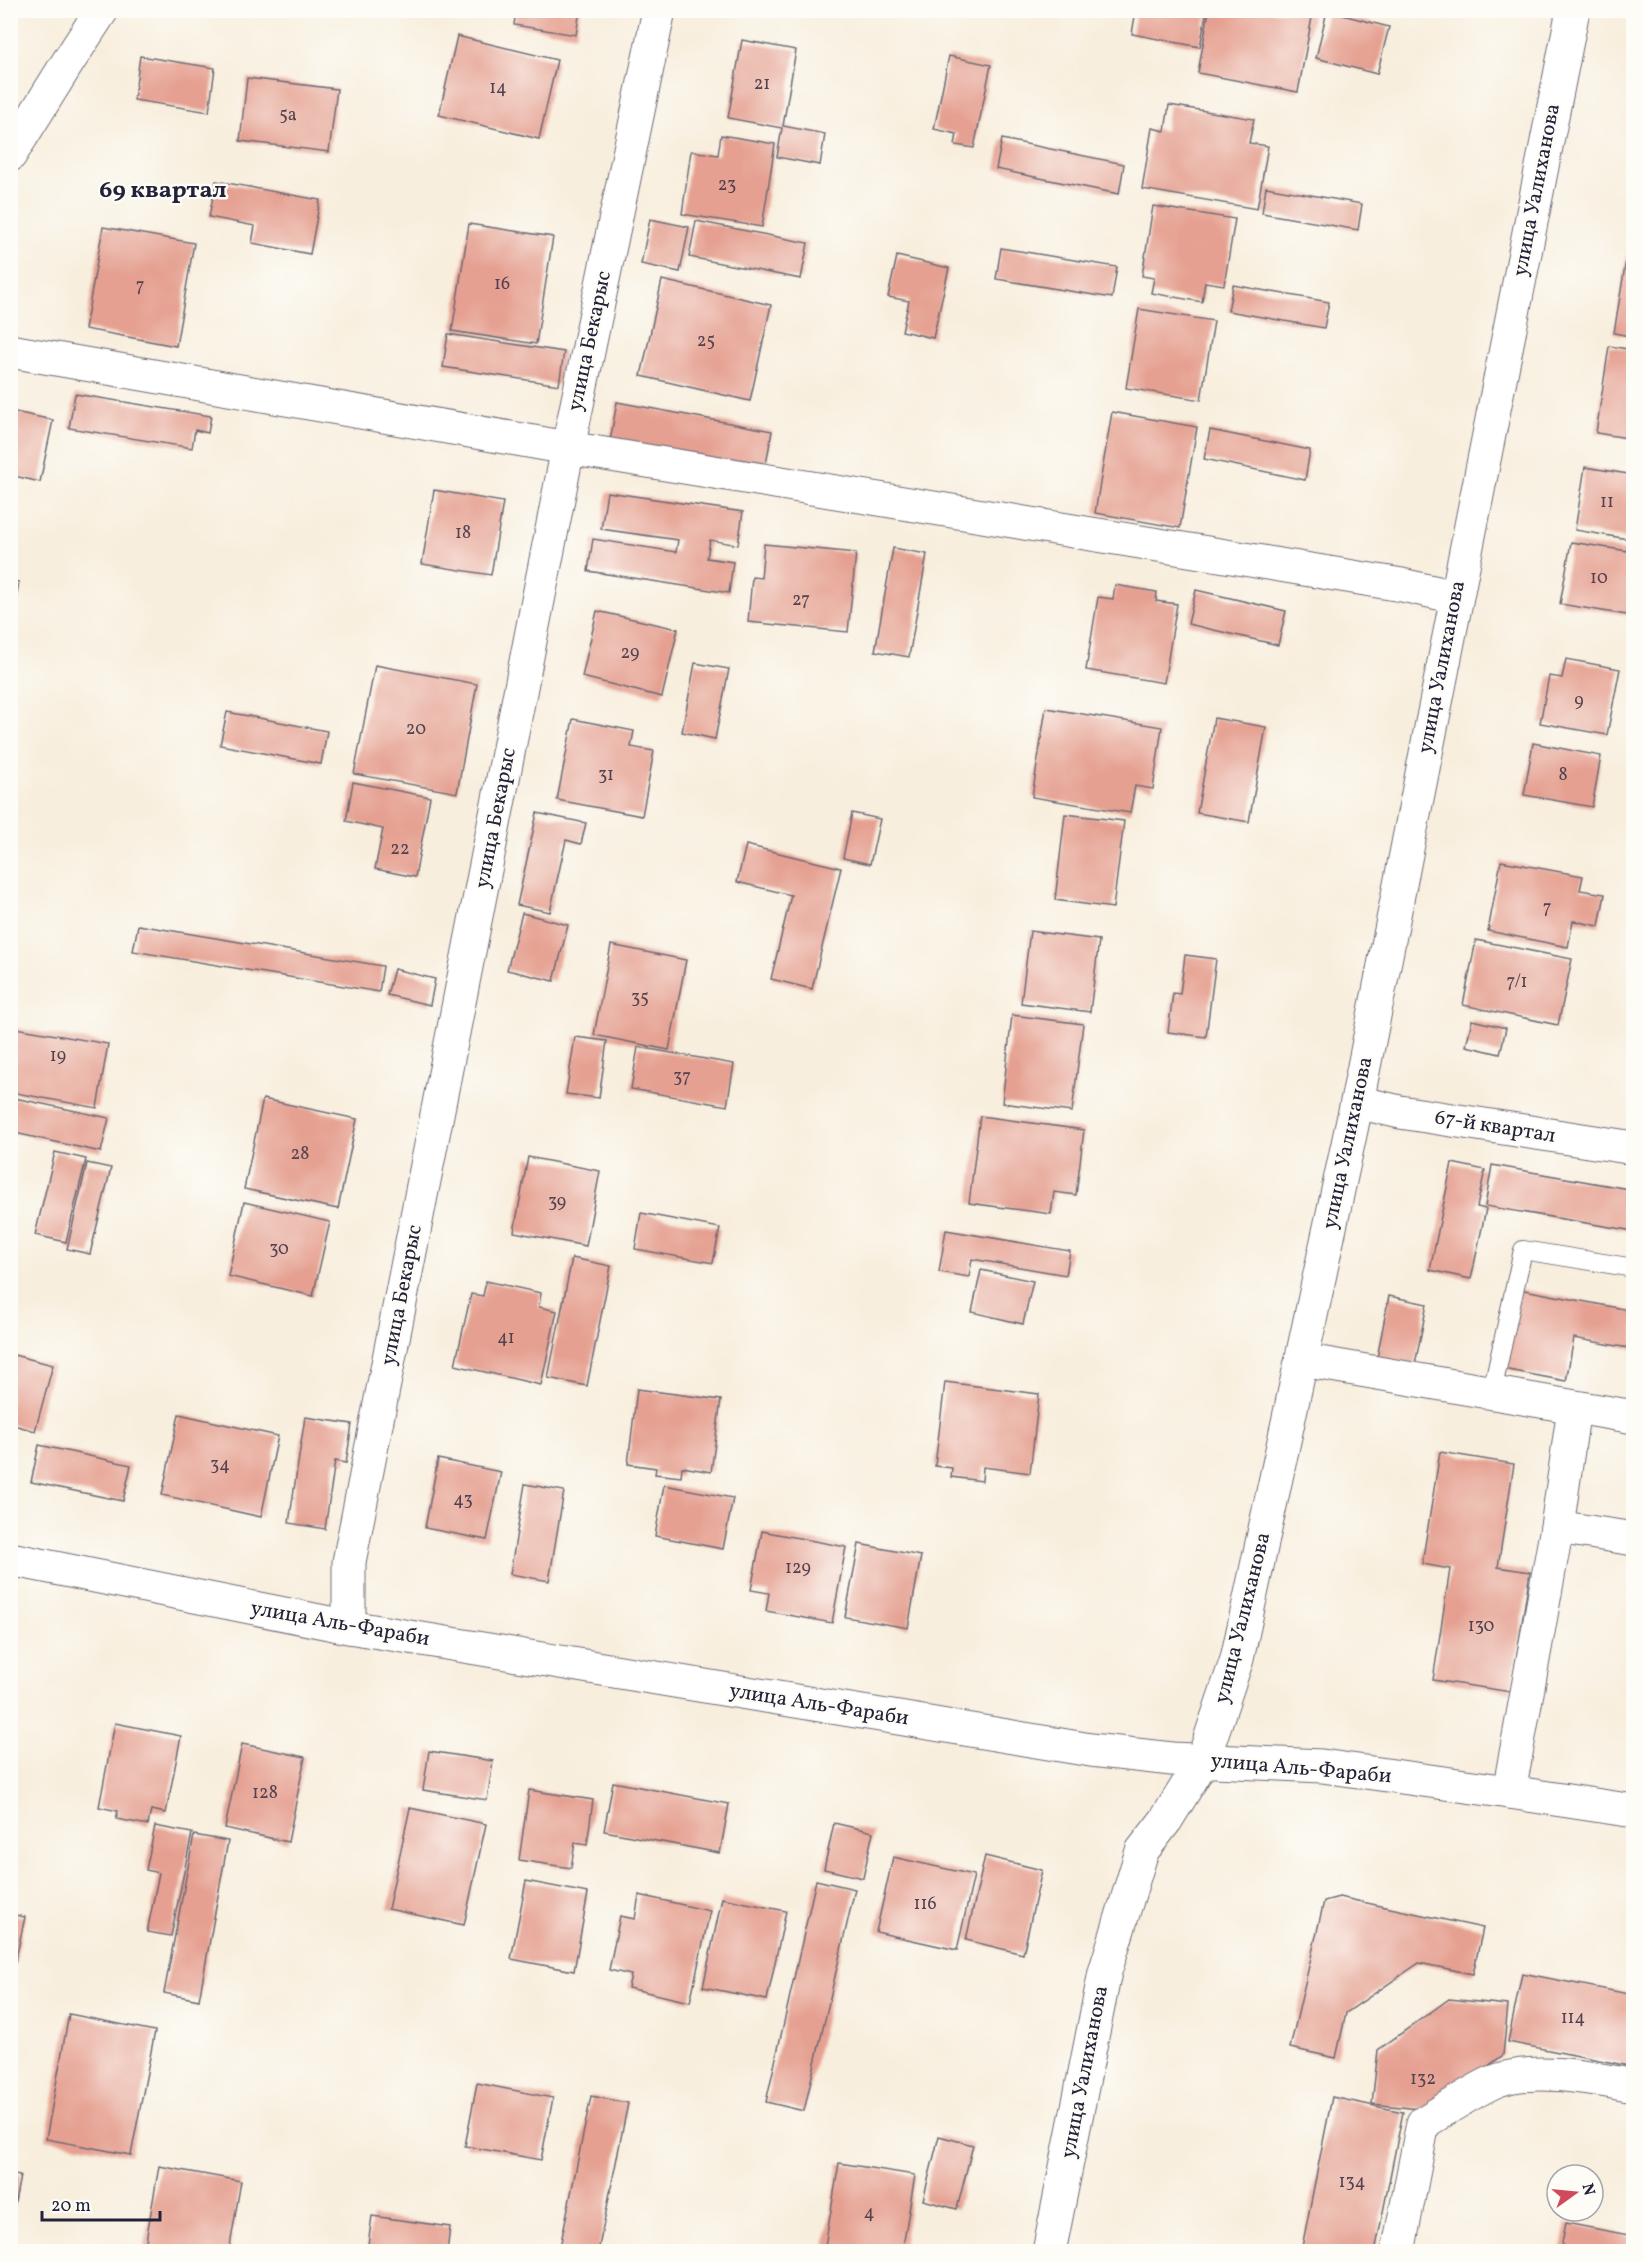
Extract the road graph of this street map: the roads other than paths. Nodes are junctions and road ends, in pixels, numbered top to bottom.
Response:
1 (102, 10) edge
2 (658, 10) edge
3 (1573, 10) edge
4 (10, 155) edge
5 (10, 351) edge
6 (568, 448) junction
7 (1456, 597) junction
8 (1357, 1102) junction
9 (1634, 1148) edge
10 (1634, 1268) edge
11 (1302, 1360) junction
12 (1492, 1392) junction
13 (1574, 1408) junction
14 (1634, 1417) edge
15 (1557, 1527) junction
16 (1634, 1539) edge
17 (10, 1559) edge
18 (349, 1627) junction
19 (1203, 1760) junction
20 (1509, 1792) junction
21 (1634, 1811) edge
22 (1634, 2086) edge
23 (1048, 2252) edge
24 (1398, 2252) edge

1 - 4 street
2 - 6 street, улица Бекарыс
3 - 7 street, улица Уалиханова
5 - 6 street
6 - 7 street
6 - 18 street, улица Бекарыс
7 - 8 street, улица Уалиханова
8 - 9 street, 67-й квартал
8 - 11 street, улица Уалиханова
10 - 12 lane
11 - 12 street
11 - 19 street, улица Уалиханова
12 - 13 street
13 - 14 street
13 - 15 street
15 - 16 street
15 - 20 street
17 - 18 street, улица Аль-Фараби
18 - 19 street, улица Аль-Фараби
19 - 20 street, улица Аль-Фараби
19 - 23 street, улица Уалиханова
20 - 21 street, улица Аль-Фараби
22 - 24 street

